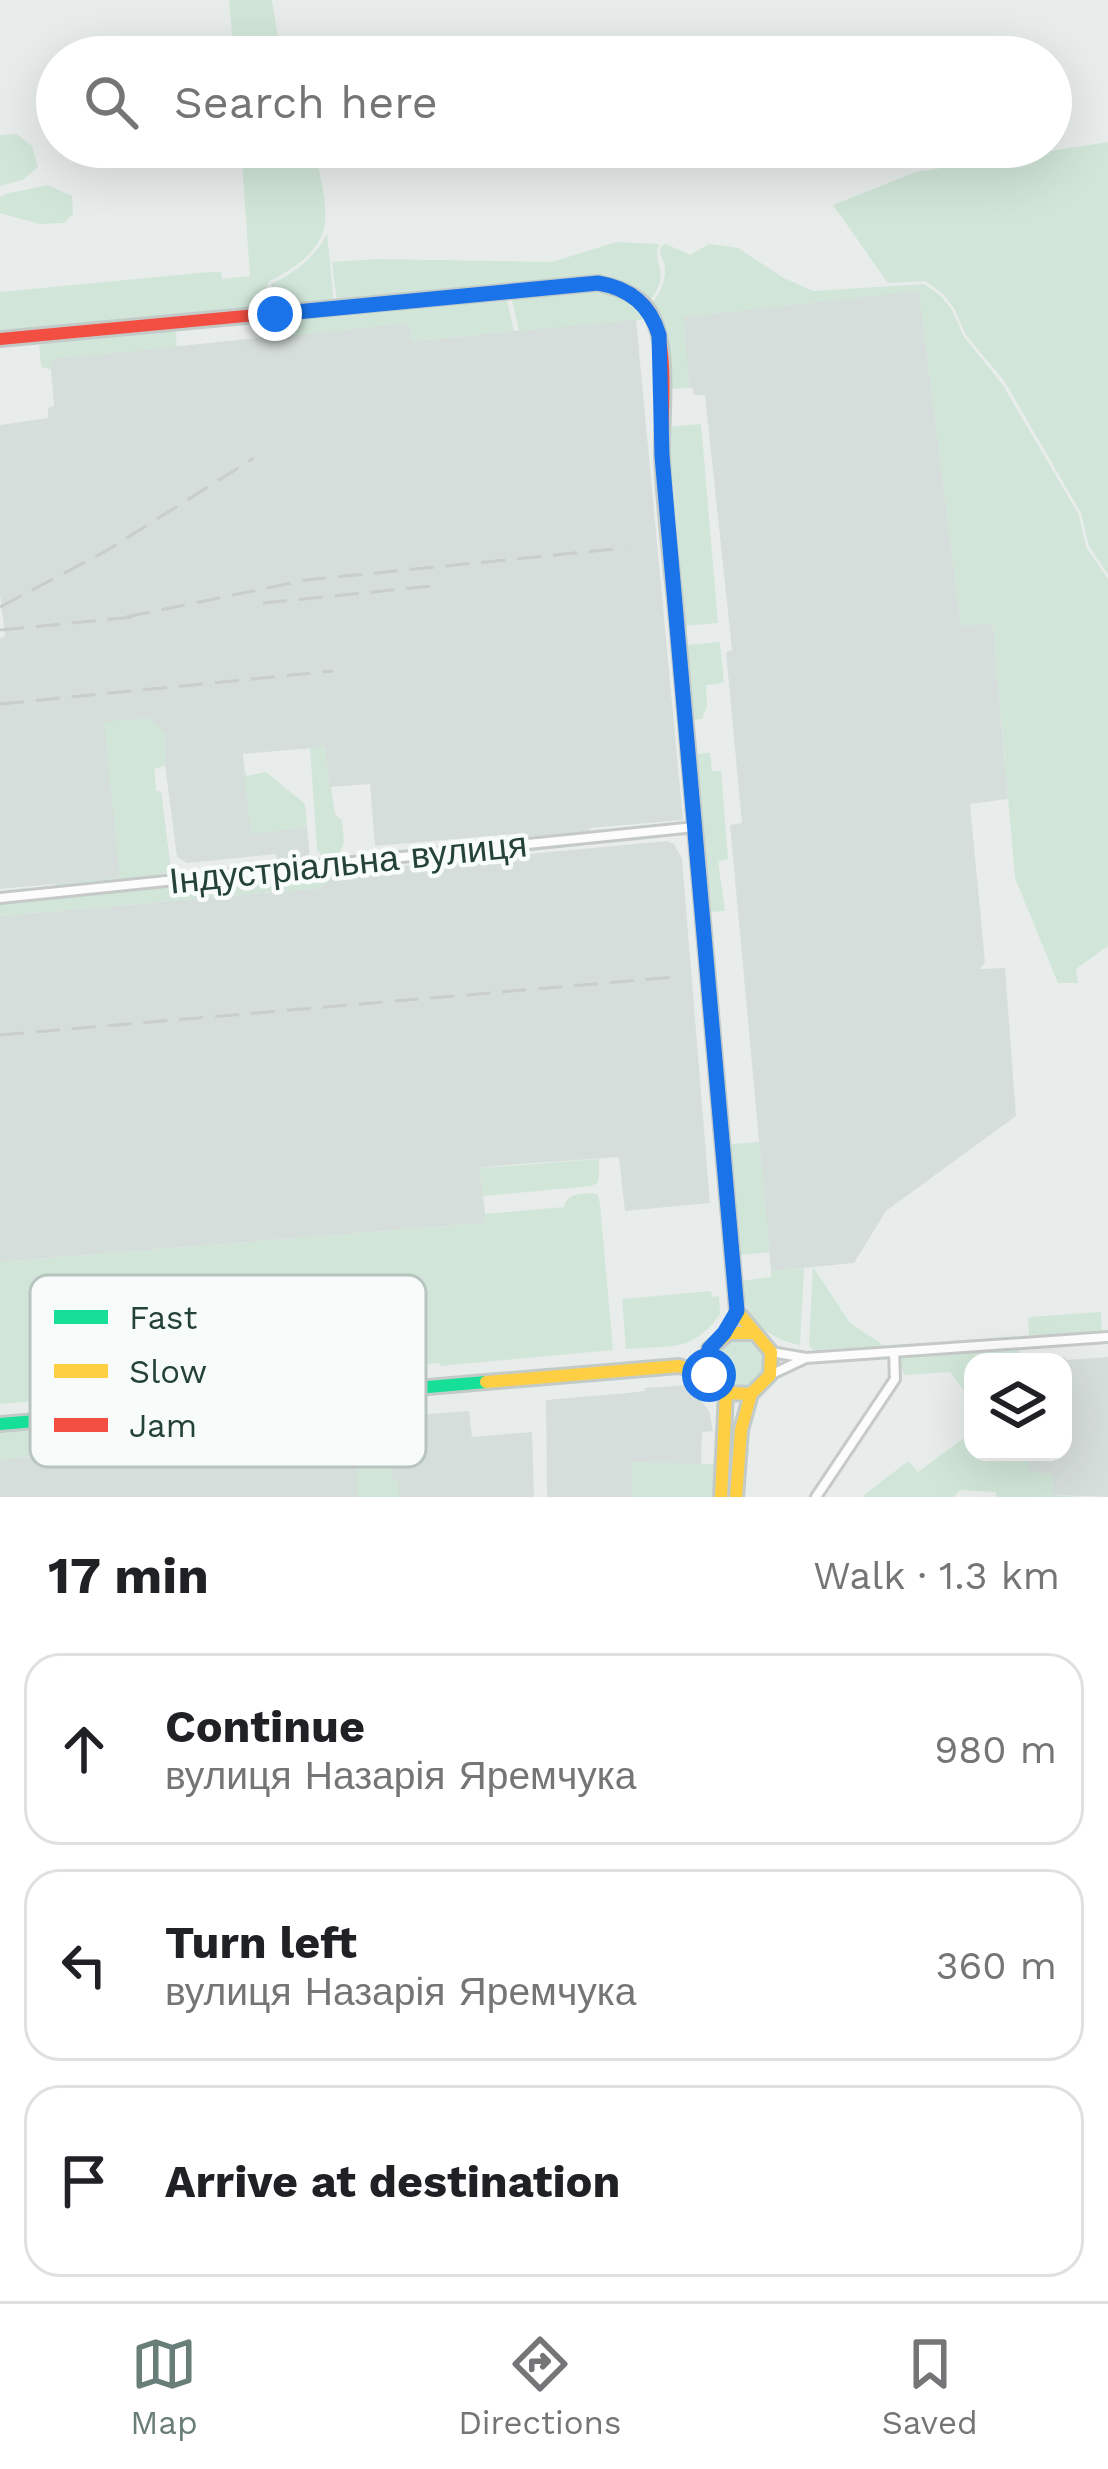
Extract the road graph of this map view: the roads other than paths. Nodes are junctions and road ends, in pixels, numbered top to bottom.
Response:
1 (0, 339) edge
2 (696, 827) junction
3 (0, 898) edge
4 (737, 1311) junction
5 (724, 1333) junction
6 (754, 1333) junction
7 (1108, 1336) edge
8 (709, 1349) junction
9 (771, 1352) junction
10 (894, 1352) junction
11 (806, 1358) junction
12 (680, 1366) junction
13 (709, 1375) junction
14 (770, 1375) junction
15 (426, 1388) edge
16 (726, 1393) junction
17 (751, 1394) junction
18 (30, 1421) edge
19 (0, 1424) edge
20 (721, 1497) edge
21 (736, 1497) edge
22 (816, 1497) edge

1 - 2 street
2 - 3 street, Індустріальна вулиця
2 - 4 street
4 - 5 street
4 - 6 street
5 - 6 street
5 - 8 street
6 - 9 street
7 - 10 street
8 - 12 street
8 - 13 street
9 - 11 street
9 - 14 street
10 - 11 street
10 - 22 street
11 - 14 street
12 - 13 street
12 - 15 street
13 - 16 street
14 - 17 street
16 - 17 street
16 - 20 street
17 - 21 street
18 - 19 street

